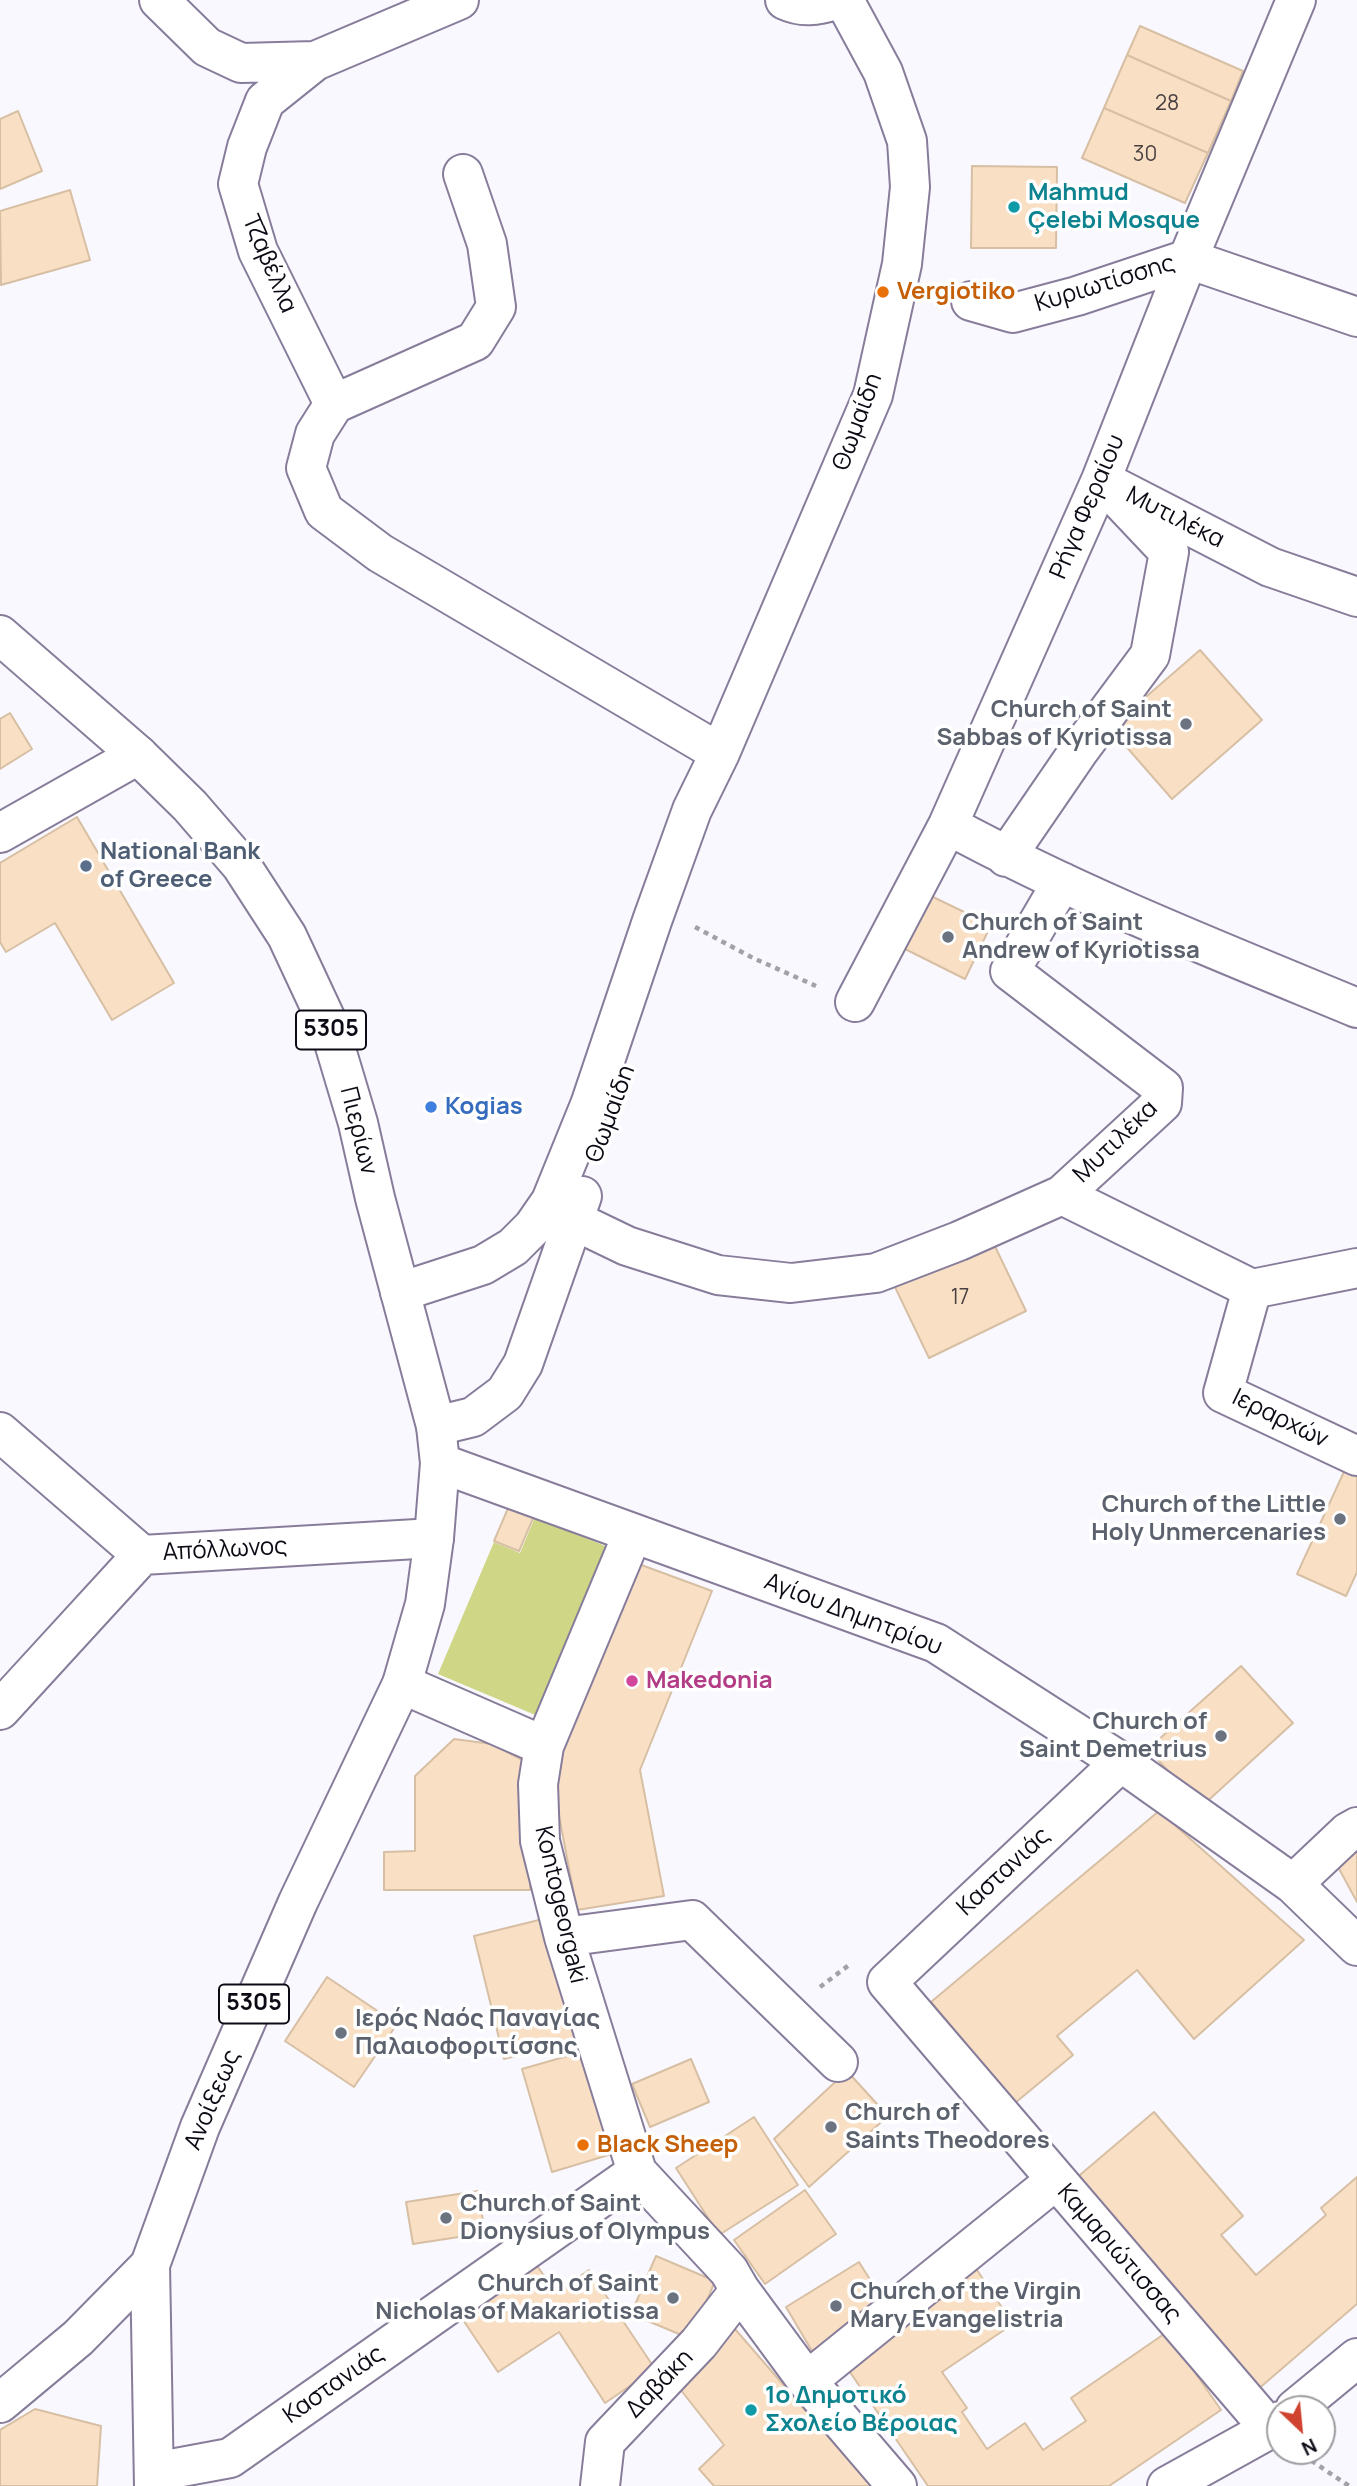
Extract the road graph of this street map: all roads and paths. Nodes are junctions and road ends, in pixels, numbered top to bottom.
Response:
1 (159, 0) edge
2 (459, 0) edge
3 (785, 0) edge
4 (835, 0) edge
5 (844, 0) edge
6 (1296, 0) edge
7 (316, 61) junction
8 (463, 174) dead end
9 (1188, 259) junction
10 (971, 301) dead end
11 (1357, 317) edge
12 (334, 404) junction
13 (1101, 480) junction
14 (1357, 597) edge
15 (0, 635) edge
16 (720, 753) junction
17 (138, 755) junction
18 (948, 825) junction
19 (0, 833) edge
20 (1006, 857) junction
21 (1062, 882) junction
22 (676, 917) junction
23 (855, 1002) joint
24 (1357, 1008) edge
25 (1062, 1195) junction
26 (573, 1220) junction
27 (1357, 1268) edge
28 (1252, 1289) junction
29 (400, 1292) junction
30 (0, 1432) edge
31 (438, 1444) junction
32 (1357, 1456) edge
33 (633, 1533) junction
34 (434, 1538) junction
35 (142, 1555) junction
36 (402, 1684) junction
37 (0, 1710) edge
38 (544, 1746) junction
39 (1121, 1762) junction
40 (1357, 1827) edge
41 (1293, 1884) junction
42 (564, 1937) junction
43 (1357, 1947) edge
44 (887, 1982) junction
45 (786, 2012) junction
46 (838, 2062) dead end
47 (637, 2172) junction
48 (1056, 2180) junction
49 (150, 2265) junction
50 (740, 2290) junction
51 (1357, 2358) edge
52 (807, 2381) junction
53 (1312, 2395) edge
54 (0, 2403) edge
55 (1266, 2403) edge
56 (1266, 2429) edge
57 (1318, 2465) edge
58 (154, 2479) edge
59 (600, 2486) edge
60 (897, 2486) edge
61 (1167, 2486) edge
62 (1349, 2486) edge

1 - 7 street
2 - 7 street
3 - 4 street
5 - 16 street, Θωμαίδη
6 - 9 street, Ρήγα Φεραίου
7 - 12 street, Τζαβέλλα
8 - 12 street
9 - 10 street, Κυριωτίσσης
9 - 11 street, Κυριωτίσσης
9 - 13 street, Ρήγα Φεραίου
12 - 16 street
13 - 14 street, Μυτιλέκα
13 - 18 street, Ρήγα Φεραίου
13 - 20 street, Μυτιλέκα
15 - 17 street, Πιερίων / 5305
16 - 22 street, Θωμαίδη
16 - 29 street, Θωμαίδη
17 - 19 street
17 - 29 street, Πιερίων / 5305
18 - 20 street
18 - 23 street, Ρήγα Φεραίου
20 - 21 street
21 - 24 street
21 - 25 street, Μυτιλέκα
22 - 23 path
22 - 26 street, Θωμαίδη
25 - 26 street
25 - 28 street
26 - 31 street, Θωμαίδη
27 - 28 street
28 - 32 street, Ιεραρχών
29 - 31 street, Πιερίων / 5305
30 - 35 street
31 - 33 street, Αγίου Δημητρίου
31 - 34 street, Πιερίων / 5305
33 - 38 street, Kontogeorgaki
33 - 39 street, Αγίου Δημητρίου
34 - 35 street, Απόλλωνος
34 - 36 street, Ανοίξεως / 5305
35 - 37 street, Απόλλωνος
36 - 38 street
36 - 49 street, Ανοίξεως / 5305
38 - 42 street, Kontogeorgaki
39 - 41 street, Αγίου Δημητρίου
39 - 44 street, Καστανιάς
40 - 41 street
41 - 43 street, Αγίου Δημητρίου
42 - 45 street
42 - 47 street, Kontogeorgaki
44 - 45 path
44 - 48 street, Καμαριώτισσας
45 - 46 street
47 - 50 street, Kontogeorgaki
47 - 58 street, Καστανιάς
48 - 52 street
48 - 55 street, Καμαριώτισσας
49 - 54 street
49 - 58 street, Ανοίξεως / 5305
50 - 52 street, Kontogeorgaki
50 - 59 street, Δαβάκη
51 - 53 street
52 - 60 street, Kontogeorgaki
56 - 61 street
57 - 62 path

